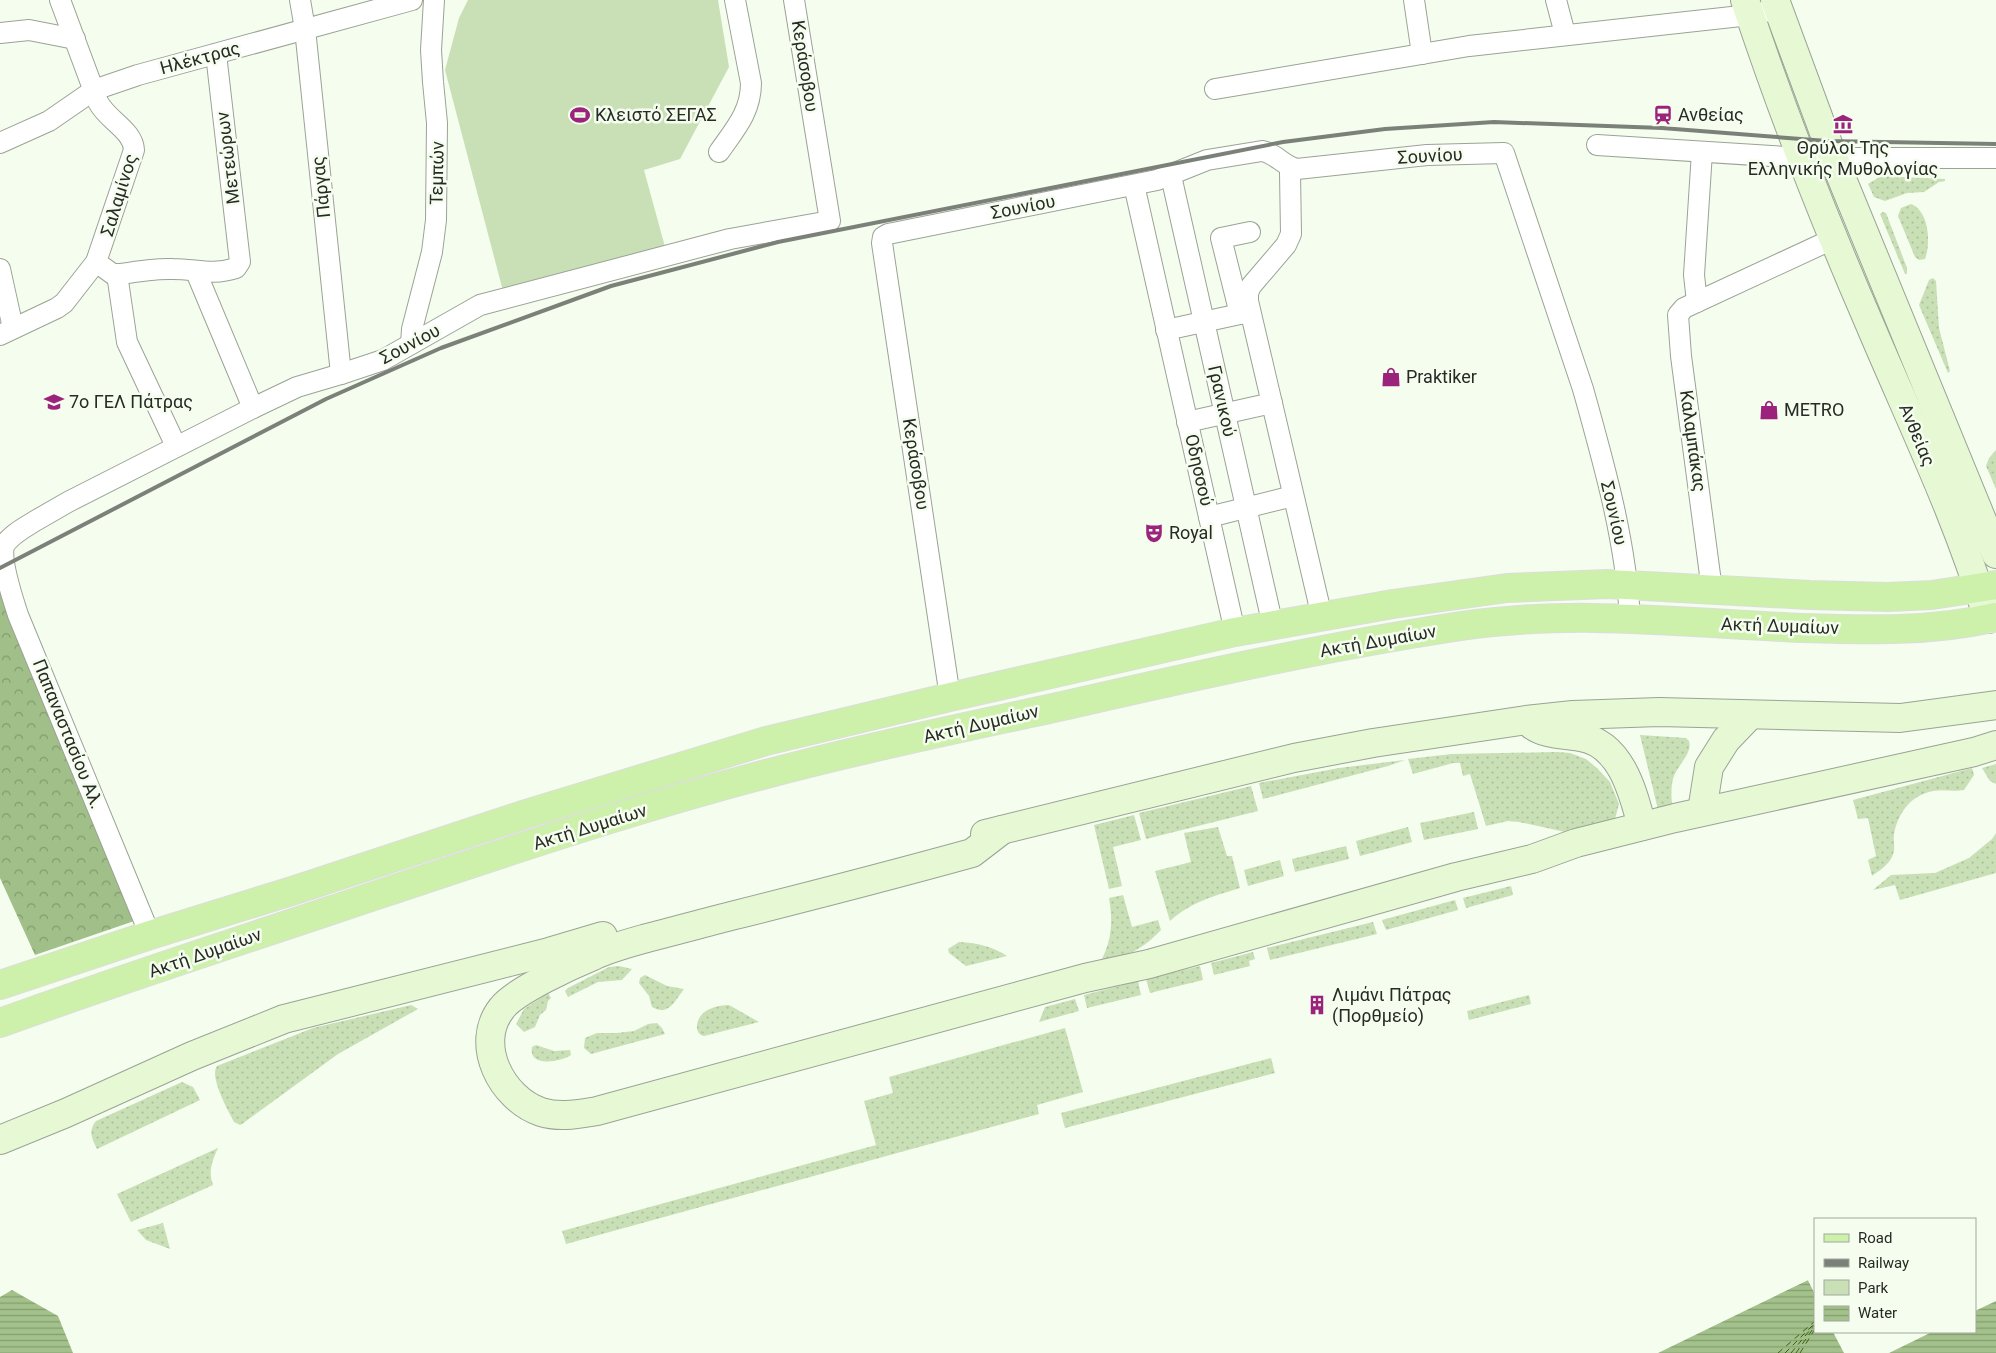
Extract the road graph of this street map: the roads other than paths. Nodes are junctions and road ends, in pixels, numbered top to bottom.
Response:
1 (60, 0) edge
2 (300, 0) edge
3 (411, 0) edge
4 (434, 0) edge
5 (735, 0) edge
6 (794, 0) edge
7 (1414, 0) edge
8 (1556, 0) edge
9 (1776, 4) edge
10 (1747, 7) edge
11 (305, 29) junction
12 (0, 33) edge
13 (1565, 34) junction
14 (75, 39) junction
15 (216, 54) junction
16 (1422, 54) junction
17 (1215, 89) dead end
18 (94, 90) junction
19 (0, 143) edge
20 (1597, 145) dead end
21 (719, 152) dead end
22 (1702, 152) junction
23 (1833, 157) junction
24 (1802, 158) junction
25 (1996, 158) edge
26 (1292, 168) junction
27 (1171, 176) junction
28 (1134, 185) junction
29 (830, 221) joint
30 (1250, 232) dead end
31 (888, 234) joint
32 (1834, 238) junction
33 (96, 262) junction
34 (0, 269) edge
35 (196, 272) junction
36 (115, 274) junction
37 (1893, 300) junction
38 (1697, 302) junction
39 (1244, 309) junction
40 (1864, 312) junction
41 (1204, 322) junction
42 (1166, 330) junction
43 (6, 332) edge
44 (411, 344) junction
45 (340, 374) junction
46 (1272, 403) junction
47 (253, 408) junction
48 (1225, 413) junction
49 (1187, 422) junction
50 (176, 446) junction
51 (1293, 496) junction
52 (1246, 508) junction
53 (1209, 516) junction
54 (14, 535) joint
55 (1996, 554) edge
56 (1628, 585) junction
57 (1988, 587) edge
58 (1712, 590) junction
59 (1322, 617) junction
60 (1992, 618) edge
61 (1630, 619) junction
62 (1273, 626) junction
63 (1235, 632) junction
64 (950, 697) junction
65 (1996, 705) edge
66 (1750, 714) junction
67 (1526, 720) junction
68 (1996, 745) edge
69 (1702, 811) junction
70 (1642, 826) junction
71 (1002, 830) junction
72 (150, 934) junction
73 (0, 985) edge
74 (0, 1023) edge
75 (0, 1140) edge

1 - 14 street, Σαλαμίνος
2 - 11 street, Πάργας
3 - 11 street, Ηλέκτρας
4 - 44 street, Τεμπών
5 - 21 street
6 - 29 street, Κεράσοβου
7 - 16 street
8 - 13 street
9 - 10 street
9 - 23 main road, Ανθείας
10 - 13 street
10 - 24 main road, Ανθείας
11 - 15 street, Ηλέκτρας
11 - 45 street, Πάργας
12 - 14 street
13 - 16 street
14 - 18 street, Σαλαμίνος
15 - 18 street, Ηλέκτρας
15 - 35 street, Μετεώρων
16 - 17 street
18 - 19 street, Ηλέκτρας
18 - 33 street, Σαλαμίνος
20 - 22 street
22 - 24 street
22 - 38 street
23 - 24 street
23 - 25 street
23 - 37 main road, Ανθείας
24 - 32 main road, Ανθείας
26 - 27 street, Σουνίου
26 - 39 street
26 - 56 street, Σουνίου
27 - 28 street, Σουνίου
27 - 41 street, Γρανικού
28 - 31 street, Σουνίου
28 - 42 street
29 - 44 street, Σουνίου
30 - 39 street
31 - 64 street, Κεράσοβου
32 - 38 street, Καλαμπάκας
32 - 40 main road, Ανθείας
33 - 36 street
33 - 43 street, Σαλαμίνος
34 - 43 street
35 - 36 street
35 - 47 street
36 - 50 street
37 - 40 main road
37 - 55 main road, Ανθείας
38 - 58 street, Καλαμπάκας
39 - 41 street
39 - 46 street
40 - 57 main road, Ανθείας
41 - 42 street
41 - 48 street, Γρανικού
42 - 49 street
44 - 45 street, Σουνίου
45 - 47 street, Σουνίου
46 - 48 street, Οδησσού
46 - 51 street
47 - 50 street, Σουνίου
48 - 49 street, Οδησσού
48 - 52 street, Γρανικού
49 - 53 street, Οδησσού
50 - 54 street, Σουνίου
51 - 52 street
51 - 59 street
52 - 53 street
52 - 62 street, Γρανικού
53 - 63 street, Οδησσού
54 - 72 street, Παπαναστασίου Αλ.
56 - 58 main road, Ακτή Δυμαίων
56 - 59 main road, Ακτή Δυμαίων
56 - 61 street, Σουνίου
57 - 58 main road, Ακτή Δυμαίων
57 - 60 main road, Ανθείας
59 - 62 main road, Ακτή Δυμαίων
60 - 61 main road, Ακτή Δυμαίων
61 - 74 main road, Ακτή Δυμαίων
62 - 63 main road, Ακτή Δυμαίων
63 - 64 main road, Ακτή Δυμαίων
64 - 72 main road, Ακτή Δυμαίων
65 - 66 main road
66 - 67 main road
66 - 69 main road
67 - 70 main road
67 - 71 main road
68 - 69 main road
69 - 70 main road
70 - 71 main road
71 - 75 main road
72 - 73 main road, Ακτή Δυμαίων

